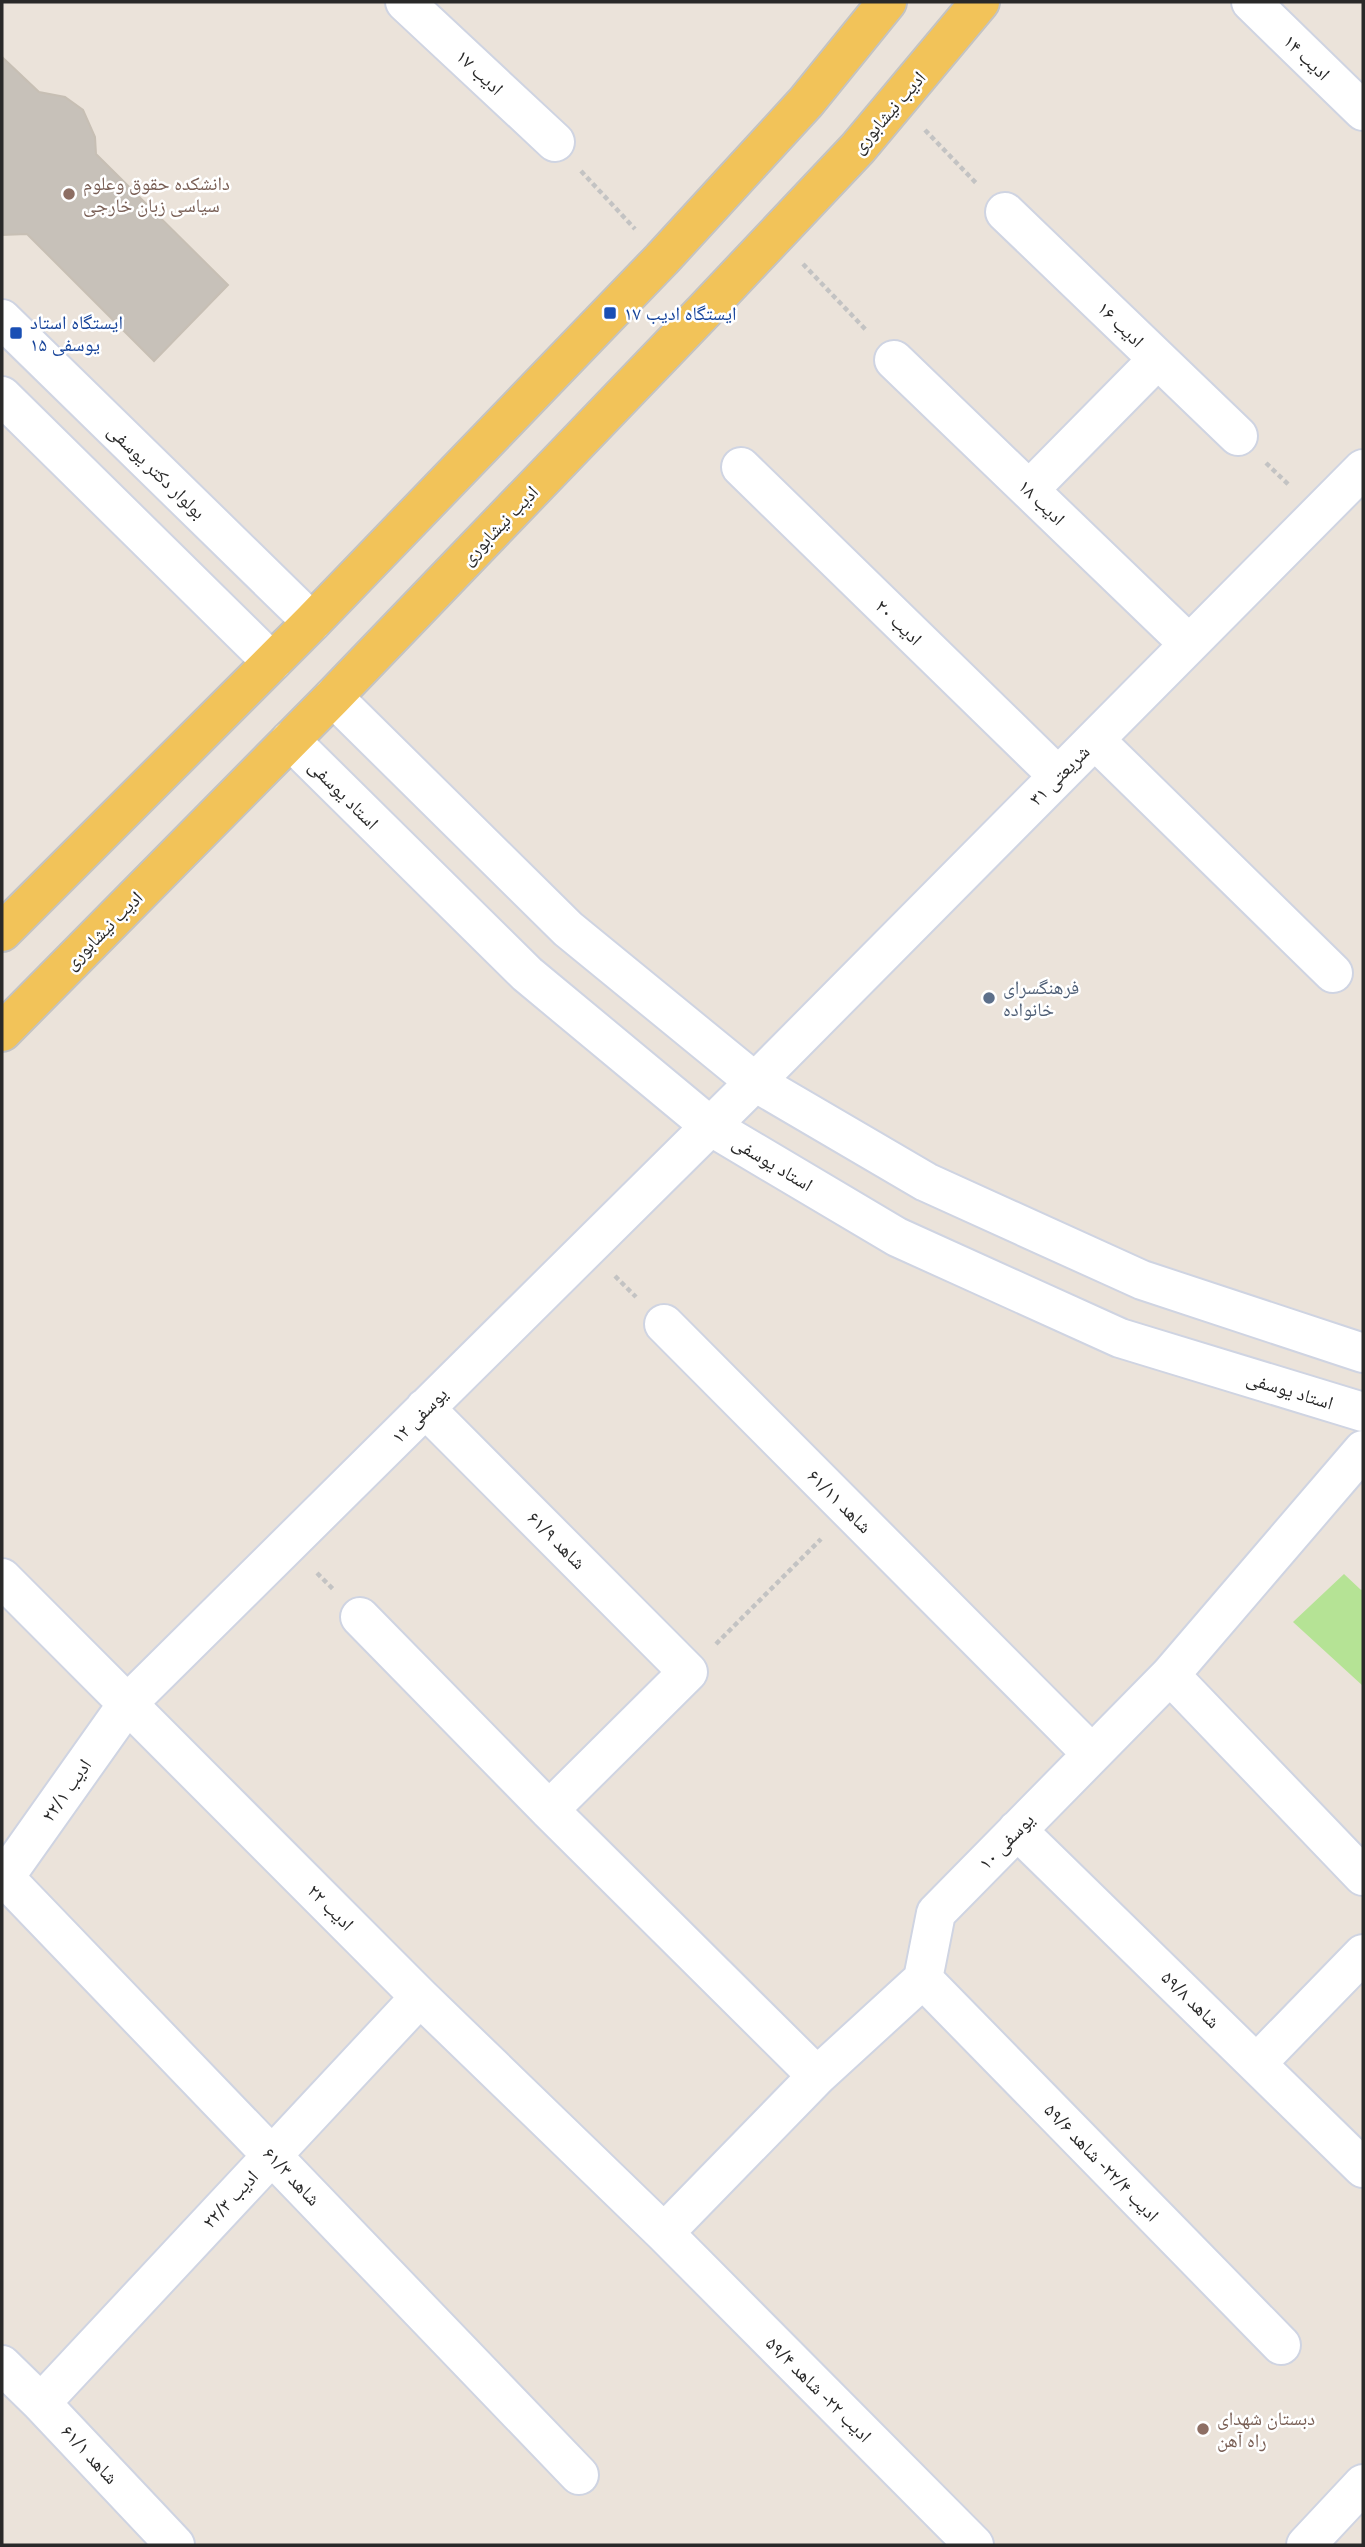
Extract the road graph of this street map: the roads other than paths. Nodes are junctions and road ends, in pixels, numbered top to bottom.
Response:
1 (405, 2) edge
2 (887, 2) edge
3 (979, 2) edge
4 (1251, 2) edge
5 (1363, 111) edge
6 (555, 142) road end
7 (1005, 212) road end
8 (2, 319) edge
9 (1158, 359) junction
10 (894, 360) road end
11 (2, 396) edge
12 (1238, 436) road end
13 (741, 467) dead end
14 (1362, 472) edge
15 (1029, 489) junction
16 (312, 622) junction
17 (1189, 644) junction
18 (272, 662) junction
19 (333, 697) junction
20 (290, 740) junction
21 (1094, 740) junction
22 (1058, 776) junction
23 (2, 931) edge
24 (1334, 973) dead end
25 (2, 1032) edge
26 (755, 1082) junction
27 (710, 1126) junction
28 (664, 1324) road end
29 (1363, 1353) edge
30 (425, 1408) junction
31 (1363, 1412) edge
32 (1363, 1450) edge
33 (2, 1578) edge
34 (360, 1617) road end
35 (1170, 1675) junction
36 (128, 1703) junction
37 (1093, 1754) junction
38 (549, 1810) junction
39 (1017, 1830) junction
40 (1363, 1876) edge
41 (3, 1879) edge
42 (1363, 1954) edge
43 (923, 1979) junction
44 (421, 1997) junction
45 (1257, 2063) junction
46 (817, 2076) junction
47 (272, 2155) junction
48 (1363, 2168) edge
49 (664, 2233) junction
50 (1281, 2344) dead end
51 (2, 2365) edge
52 (41, 2403) junction
53 (579, 2475) dead end
54 (1363, 2484) edge
55 (175, 2545) edge
56 (974, 2545) edge
57 (1306, 2545) edge

1 - 6 street, ادیب ۱۷
2 - 16 main road
3 - 19 main road, ادیب نیشابوری
4 - 5 street, ادیب ۱۴
7 - 9 street, ادیب ۱۶
8 - 16 street, بولوار دکتر یوسفی
9 - 12 street, ادیب ۱۶
9 - 15 street
10 - 15 street, ادیب ۱۸
11 - 18 street
13 - 22 street, ادیب ۲۰
14 - 17 street, شریعتی ۳۱
15 - 17 street, ادیب ۱۸
16 - 18 main road
17 - 21 street, شریعتی ۳۱
18 - 23 main road
19 - 20 main road, ادیب نیشابوری
19 - 26 street
20 - 25 main road, ادیب نیشابوری
20 - 27 street, استاد یوسفی
21 - 22 street, شریعتی ۳۱
21 - 24 street
22 - 26 street, شریعتی ۳۱
26 - 27 street, شریعتی ۳۱
26 - 29 street
27 - 30 street, یوسفی ۱۲
27 - 31 street, استاد یوسفی
28 - 37 street, شاهد ۶۱/۱۱
30 - 36 street, یوسفی ۱۲
30 - 38 street, شاهد ۶۱/۹
32 - 35 street, یوسفی ۱۰
33 - 36 street, ادیب ۲۲
34 - 38 street
35 - 37 street, یوسفی ۱۰
35 - 40 street
36 - 41 street, ادیب ۲۲/۱
36 - 44 street, ادیب ۲۲
37 - 39 street, یوسفی ۱۰
38 - 46 street
39 - 43 street, یوسفی ۱۰
39 - 45 street, شاهد ۵۹/۸
41 - 47 street, شاهد ۶۱/۳
42 - 45 street
43 - 46 street
43 - 50 street, ادیب ۲۲/۴ - شاهد ۵۹/۶
44 - 47 street, ادیب ۲۲/۳
44 - 49 street, ادیب ۲۲
45 - 48 street, شاهد ۵۹/۸
46 - 49 street
47 - 52 street, ادیب ۲۲/۳
47 - 53 street, شاهد ۶۱/۳
49 - 56 street, ادیب ۲۲ - شاهد ۵۹/۴
51 - 52 street, شاهد ۶۱/۱
52 - 55 street, شاهد ۶۱/۱
54 - 57 street

